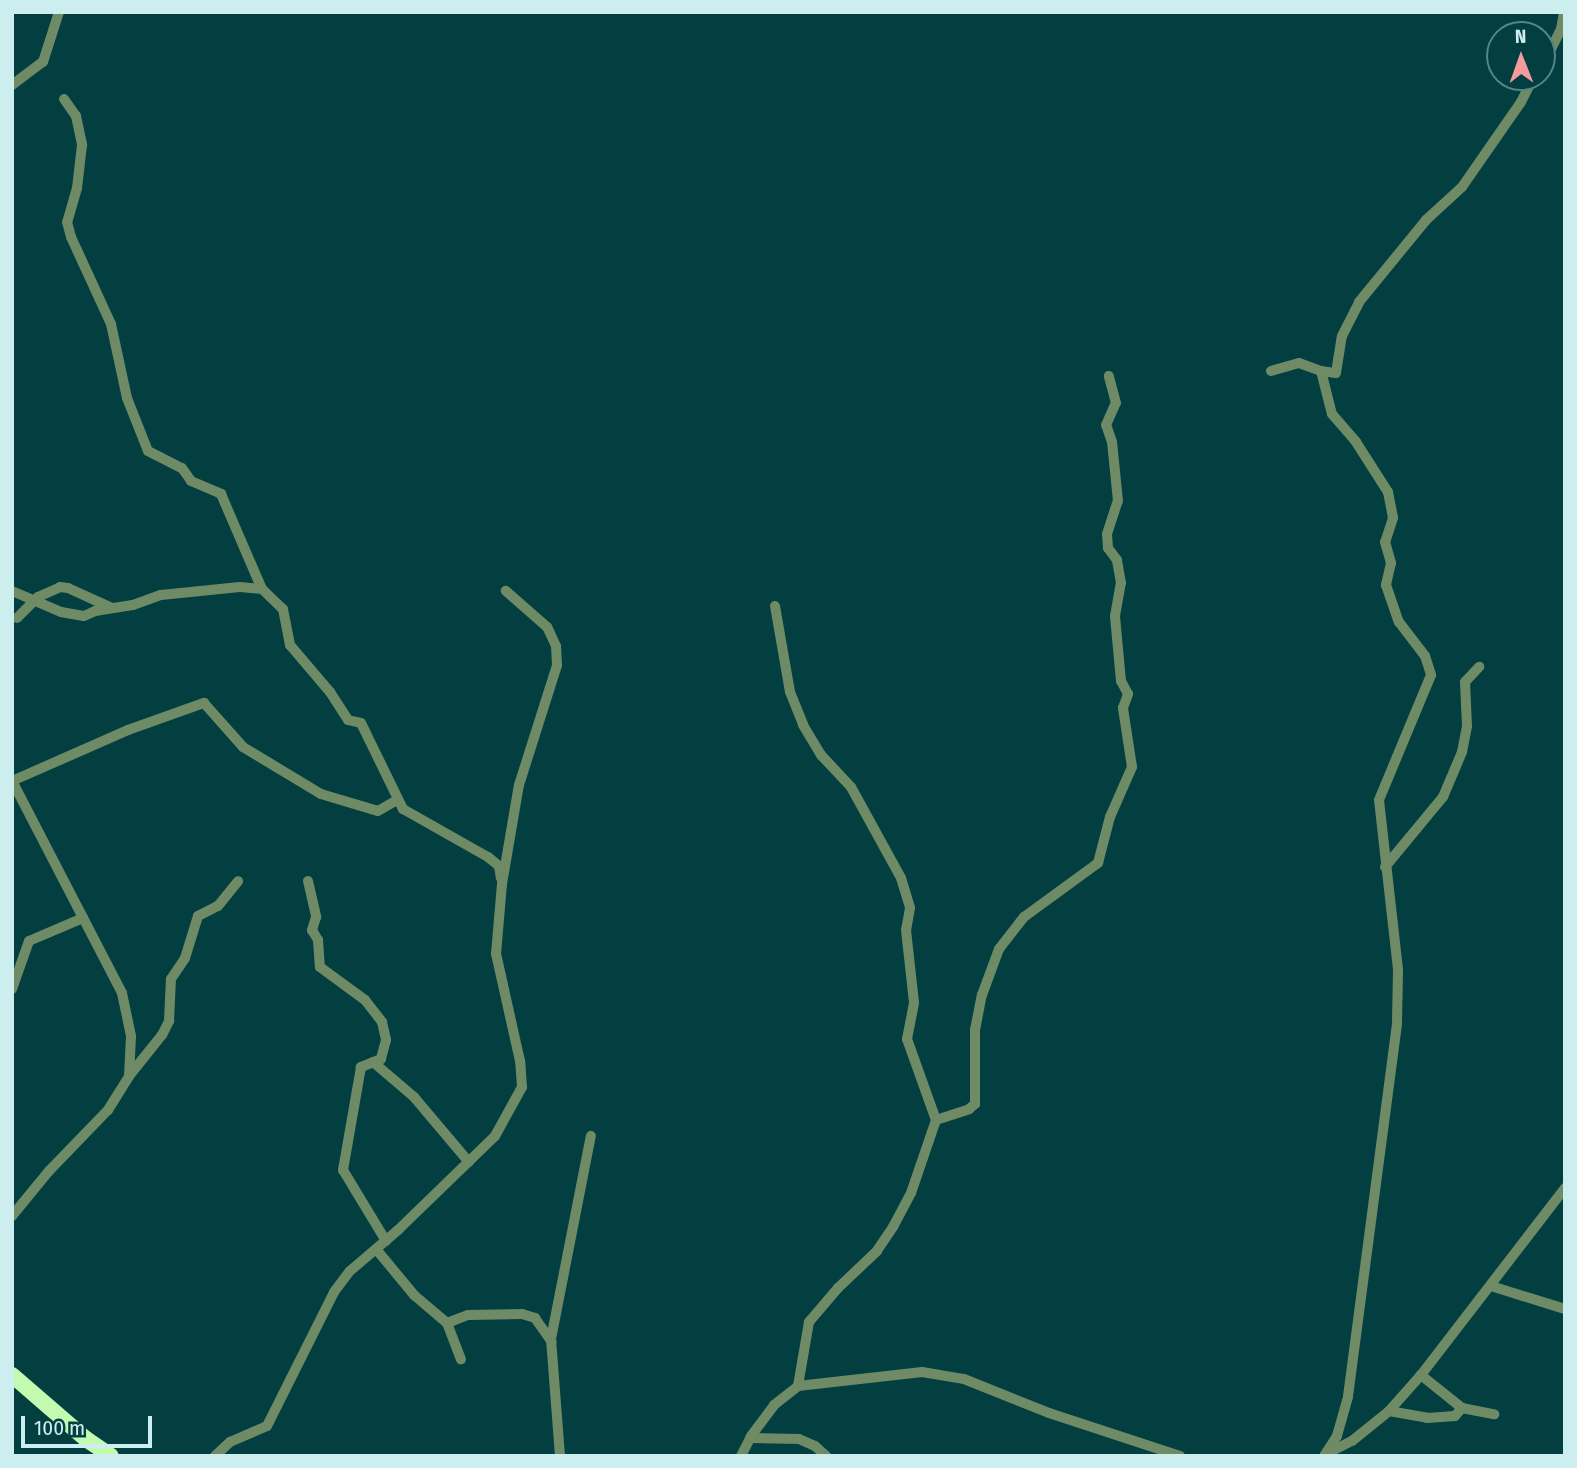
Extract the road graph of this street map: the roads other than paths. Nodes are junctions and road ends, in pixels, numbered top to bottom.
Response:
1 (59, 12) edge
2 (1564, 12) edge
3 (1556, 39) edge
4 (12, 85) edge
5 (1527, 91) edge
6 (64, 99) dead end
7 (1271, 371) dead end
8 (1321, 371) junction
9 (1109, 376) dead end
10 (262, 589) junction
11 (12, 591) edge
12 (506, 591) dead end
13 (34, 601) junction
14 (775, 606) dead end
15 (112, 608) junction
16 (17, 618) dead end
17 (1479, 667) dead end
18 (397, 800) junction
19 (1385, 867) junction
20 (238, 881) dead end
21 (308, 881) dead end
22 (502, 884) junction
23 (83, 918) junction
24 (12, 989) edge
25 (373, 1062) junction
26 (128, 1076) junction
27 (936, 1120) junction
28 (591, 1136) dead end
29 (469, 1162) junction
30 (1565, 1188) edge
31 (12, 1216) edge
32 (386, 1241) junction
33 (376, 1249) junction
34 (1491, 1286) junction
35 (1565, 1309) edge
36 (447, 1323) junction
37 (552, 1342) junction
38 (461, 1359) dead end
39 (12, 1375) edge
40 (1421, 1375) junction
41 (798, 1386) junction
42 (1462, 1408) junction
43 (1389, 1411) junction
44 (1494, 1415) dead end
45 (750, 1438) junction
46 (1325, 1455) edge
47 (111, 1456) edge
48 (215, 1456) edge
49 (560, 1456) edge
50 (741, 1456) edge
51 (825, 1456) edge
52 (1180, 1456) edge

1 - 4 street
2 - 3 street
5 - 8 street
6 - 10 street
7 - 8 street
8 - 19 street
9 - 27 street
10 - 15 street
10 - 18 street
11 - 13 street
12 - 22 street
13 - 15 street
13 - 15 street
13 - 16 street
14 - 27 street
17 - 19 street
18 - 22 street
18 - 23 street
19 - 46 street
20 - 26 street
21 - 25 street
22 - 29 street
23 - 24 street
23 - 26 street
25 - 29 street
25 - 32 street
26 - 31 street
27 - 41 street
28 - 37 street
29 - 32 street
30 - 34 street
32 - 33 street
33 - 36 street
33 - 48 street
34 - 35 street
34 - 40 street
36 - 37 street
36 - 38 street
37 - 49 street
39 - 47 highway
40 - 42 street
40 - 43 street
41 - 45 street
41 - 52 street
42 - 43 street
42 - 44 street
43 - 46 street
45 - 50 street
45 - 51 street

